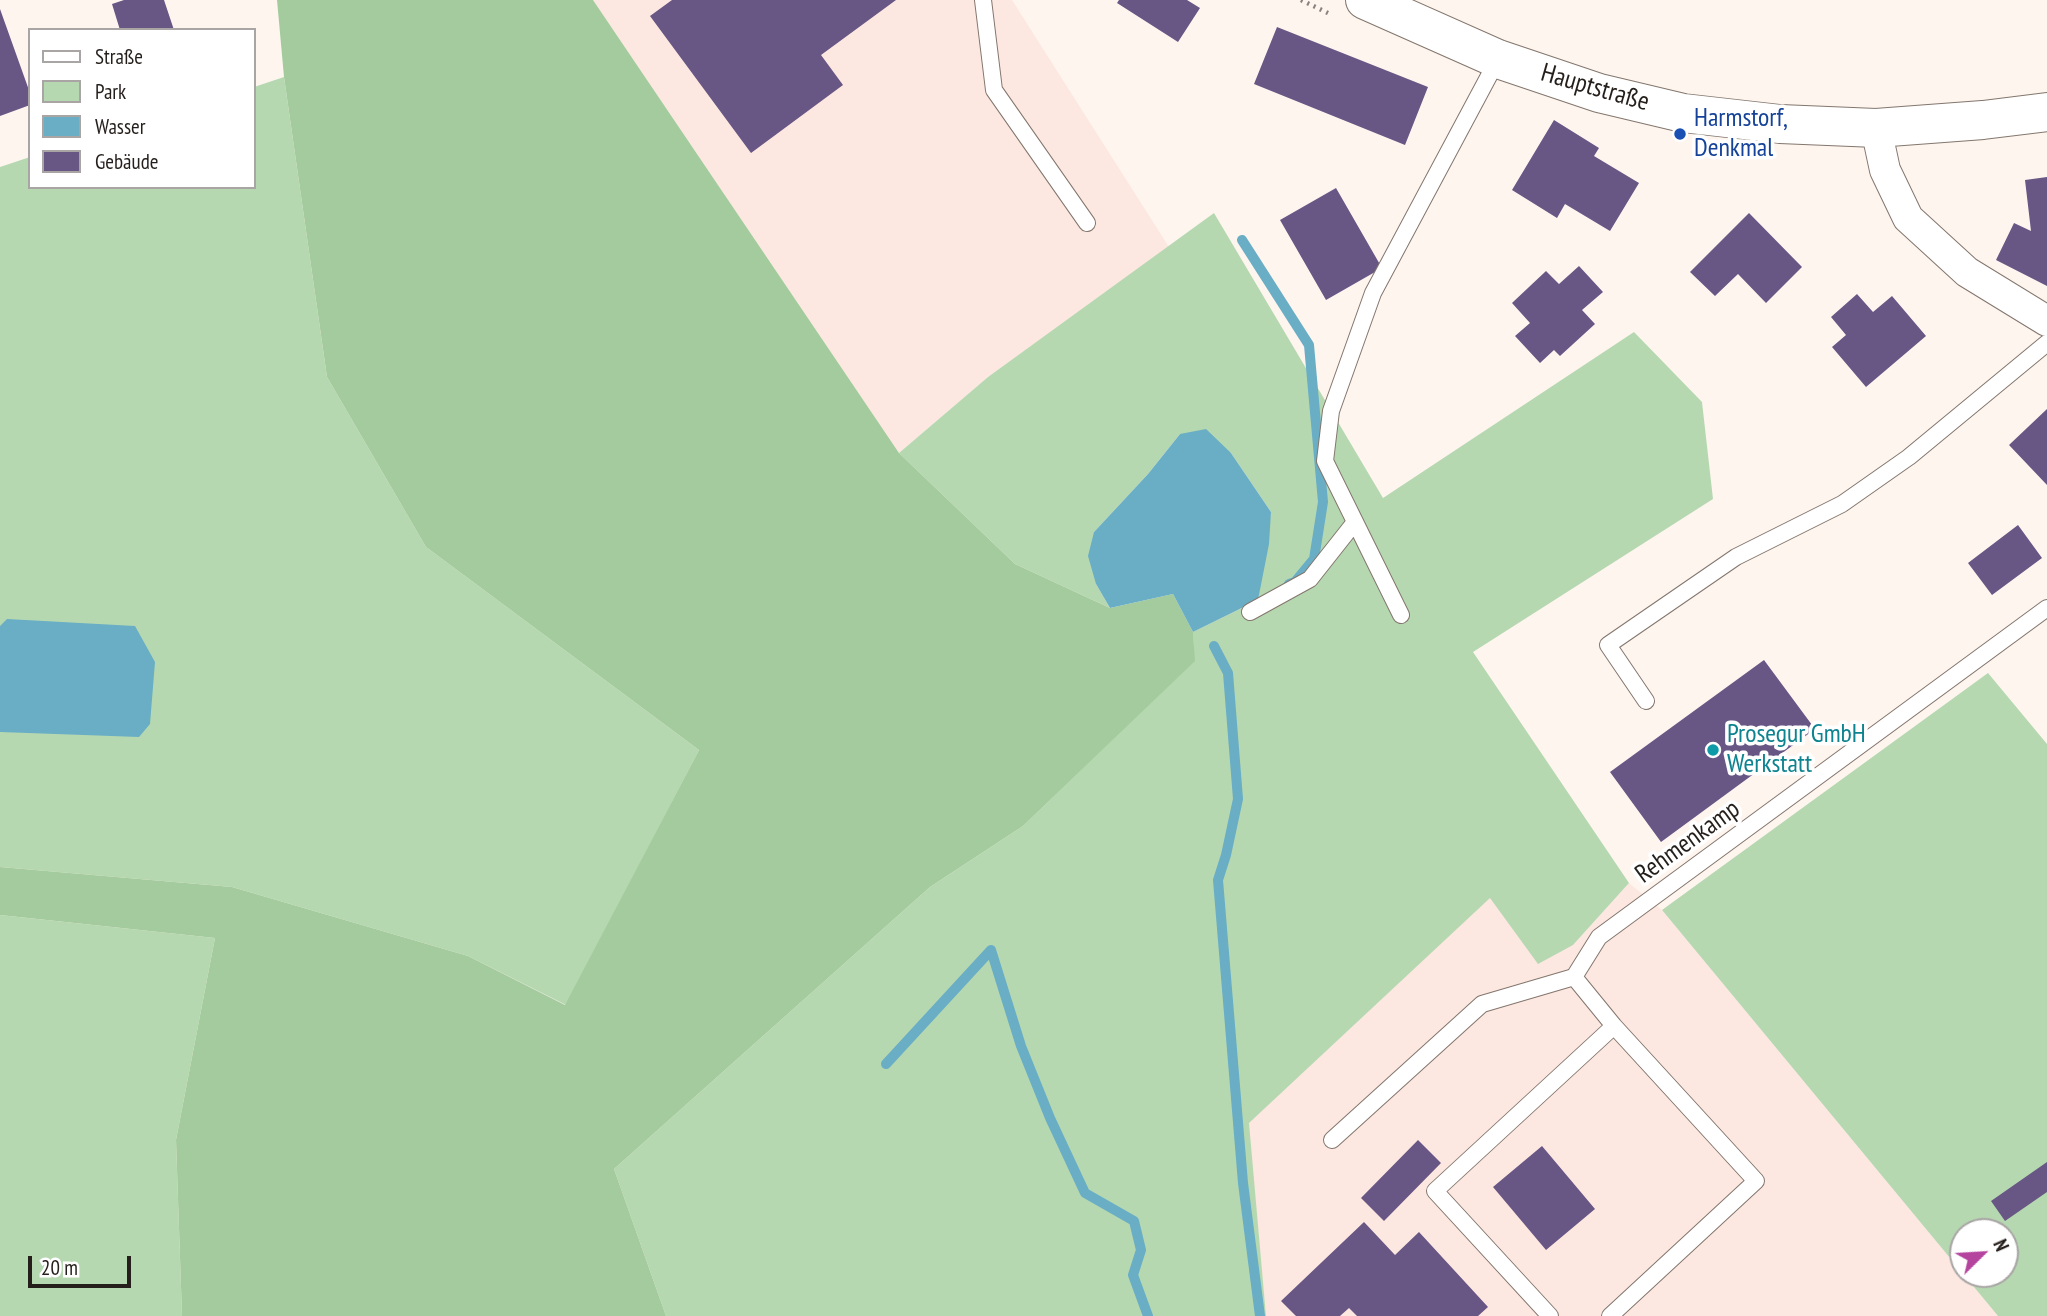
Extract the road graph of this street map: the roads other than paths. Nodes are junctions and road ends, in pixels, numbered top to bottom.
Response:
1 (982, 0) edge
2 (1365, 0) edge
3 (1498, 59) junction
4 (2047, 112) edge
5 (1876, 128) junction
6 (1087, 223) dead end
7 (2047, 321) edge
8 (2047, 343) edge
9 (1355, 522) junction
10 (2047, 608) edge
11 (1250, 612) dead end
12 (1401, 615) dead end
13 (1646, 701) dead end
14 (1574, 977) junction
15 (1614, 1026) junction
16 (1332, 1140) dead end
17 (1550, 1316) edge
18 (1610, 1316) edge

1 - 6 lane
2 - 3 main road, Hauptstraße
3 - 5 main road, Hauptstraße
3 - 9 lane
4 - 5 main road, Hauptstraße
5 - 7 street
8 - 13 lane
9 - 11 lane
9 - 12 lane
10 - 14 lane, Rehmenkamp
14 - 15 lane
14 - 16 lane
15 - 17 lane
15 - 18 lane

